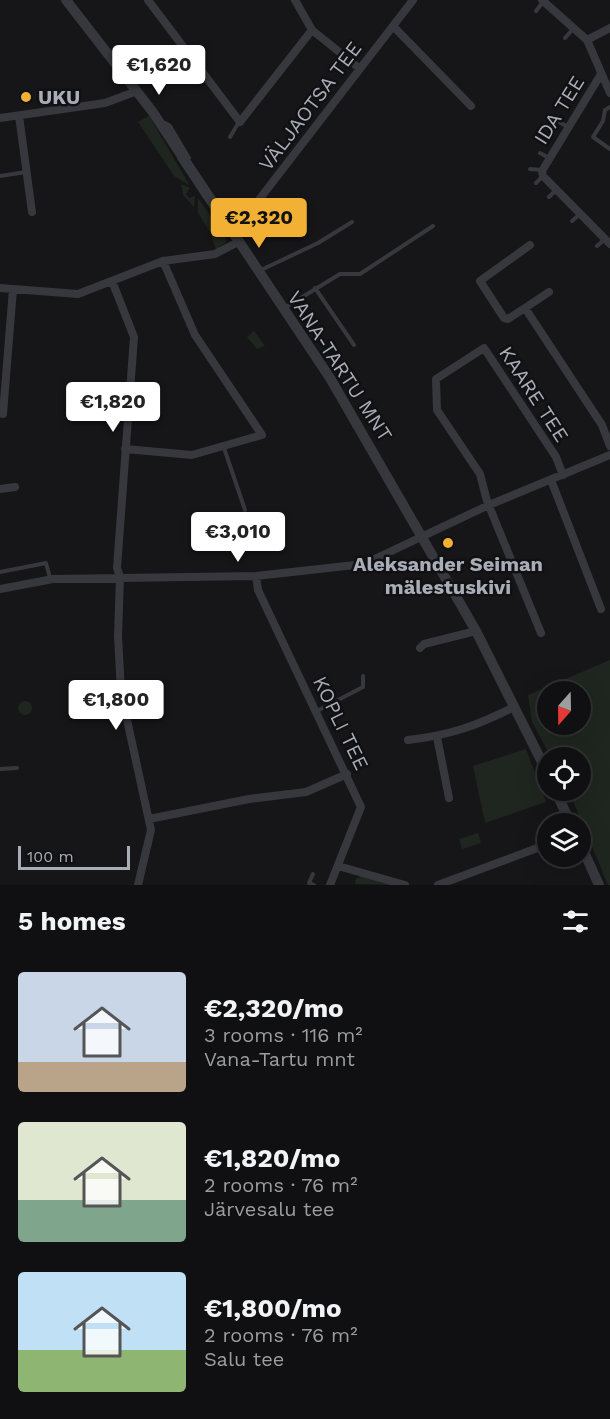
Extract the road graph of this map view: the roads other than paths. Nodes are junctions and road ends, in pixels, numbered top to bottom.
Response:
1 (148, 0) edge
2 (295, 0) edge
3 (413, 0) edge
4 (70, 1) edge
5 (543, 1) edge
6 (536, 11) dead end
7 (393, 26) junction
8 (610, 28) edge
9 (573, 29) junction
10 (312, 30) junction
11 (565, 38) dead end
12 (587, 40) junction
13 (359, 68) junction
14 (602, 74) junction
15 (137, 91) junction
16 (610, 93) edge
17 (471, 106) dead end
18 (610, 107) edge
19 (19, 116) junction
20 (156, 117) junction
21 (0, 118) edge
22 (240, 122) junction
23 (559, 122) dead end
24 (568, 127) junction
25 (230, 136) dead end
26 (173, 143) junction
27 (610, 149) edge
28 (530, 169) dead end
29 (27, 172) junction
30 (543, 173) junction
31 (0, 176) edge
32 (536, 183) dead end
33 (201, 187) junction
34 (556, 187) junction
35 (549, 197) dead end
36 (32, 212) dead end
37 (580, 213) junction
38 (572, 221) dead end
39 (352, 222) dead end
40 (434, 226) dead end
41 (228, 227) junction
42 (238, 242) junction
43 (608, 242) edge
44 (530, 246) dead end
45 (597, 246) dead end
46 (163, 261) junction
47 (257, 272) junction
48 (112, 281) junction
49 (0, 288) edge
50 (315, 288) junction
51 (13, 289) junction
52 (549, 292) dead end
53 (525, 308) junction
54 (283, 309) junction
55 (354, 345) dead end
56 (3, 414) dead end
57 (610, 446) edge
58 (224, 447) junction
59 (125, 449) junction
60 (610, 455) edge
61 (563, 475) junction
62 (551, 480) junction
63 (15, 487) dead end
64 (0, 489) edge
65 (489, 505) junction
66 (245, 510) dead end
67 (421, 536) junction
68 (0, 572) edge
69 (256, 576) junction
70 (120, 577) junction
71 (50, 579) junction
72 (1, 586) edge
73 (601, 609) dead end
74 (476, 630) junction
75 (541, 633) dead end
76 (420, 648) dead end
77 (363, 676) dead end
78 (514, 707) junction
79 (316, 711) junction
80 (436, 737) junction
81 (408, 740) dead end
82 (537, 752) edge
83 (17, 768) dead end
84 (0, 769) edge
85 (347, 774) junction
86 (449, 798) dead end
87 (148, 819) junction
88 (537, 849) edge
89 (339, 866) junction
90 (591, 867) edge
91 (313, 874) dead end
92 (456, 882) edge
93 (138, 885) edge
94 (314, 885) edge
95 (330, 885) edge
96 (405, 885) edge
97 (438, 885) edge
98 (599, 885) edge

1 - 22 street
2 - 10 street
3 - 7 street, VÄLJAOTSA TEE
4 - 15 street, VANA-TARTU MNT
5 - 6 lane
5 - 9 street
7 - 13 street, VÄLJAOTSA TEE
7 - 17 street
8 - 12 street
9 - 11 lane
9 - 12 street
10 - 13 street
10 - 22 street
12 - 14 street
13 - 41 street, VÄLJAOTSA TEE
14 - 16 street
14 - 24 street, IDA TEE
15 - 19 street
15 - 20 street, VANA-TARTU MNT
18 - 27 lane
19 - 21 street
19 - 29 street
20 - 26 street, VANA-TARTU MNT
20 - 33 lane
22 - 25 lane
23 - 24 lane
24 - 30 street, IDA TEE
26 - 33 street, VANA-TARTU MNT
26 - 41 lane
28 - 30 lane
29 - 31 lane
29 - 36 street
30 - 32 lane
30 - 34 street, IDA TEE
33 - 41 street, VANA-TARTU MNT
34 - 35 lane
34 - 37 street, IDA TEE
37 - 38 lane
37 - 43 street, IDA TEE
39 - 47 lane
40 - 50 lane
41 - 42 street, VANA-TARTU MNT
42 - 46 street
42 - 47 street, VANA-TARTU MNT
43 - 45 lane
44 - 53 street
46 - 48 street
46 - 58 street
47 - 54 street, VANA-TARTU MNT
48 - 51 street
48 - 59 street
49 - 51 street
50 - 54 lane
50 - 55 lane
51 - 56 street
52 - 53 street
53 - 57 street
54 - 67 street, VANA-TARTU MNT
58 - 59 street
58 - 66 lane
59 - 70 street
60 - 61 street
61 - 62 street
61 - 65 street, KAARE TEE
62 - 65 street
62 - 73 street
63 - 64 street
65 - 67 street
65 - 75 street
67 - 69 street
67 - 74 street, VANA-TARTU MNT
68 - 71 lane
69 - 70 street
69 - 79 street, KOPLI TEE
70 - 71 street
70 - 87 street
71 - 72 street
74 - 76 street
74 - 78 street, VANA-TARTU MNT
77 - 79 lane
78 - 80 street
78 - 82 street, VANA-TARTU MNT
79 - 85 street, KOPLI TEE
80 - 81 street
80 - 86 street
83 - 84 lane
85 - 87 street
85 - 89 street, KOPLI TEE
87 - 93 street
88 - 92 street
89 - 95 street, KOPLI TEE
89 - 96 street
90 - 98 street
91 - 94 lane
92 - 97 street

